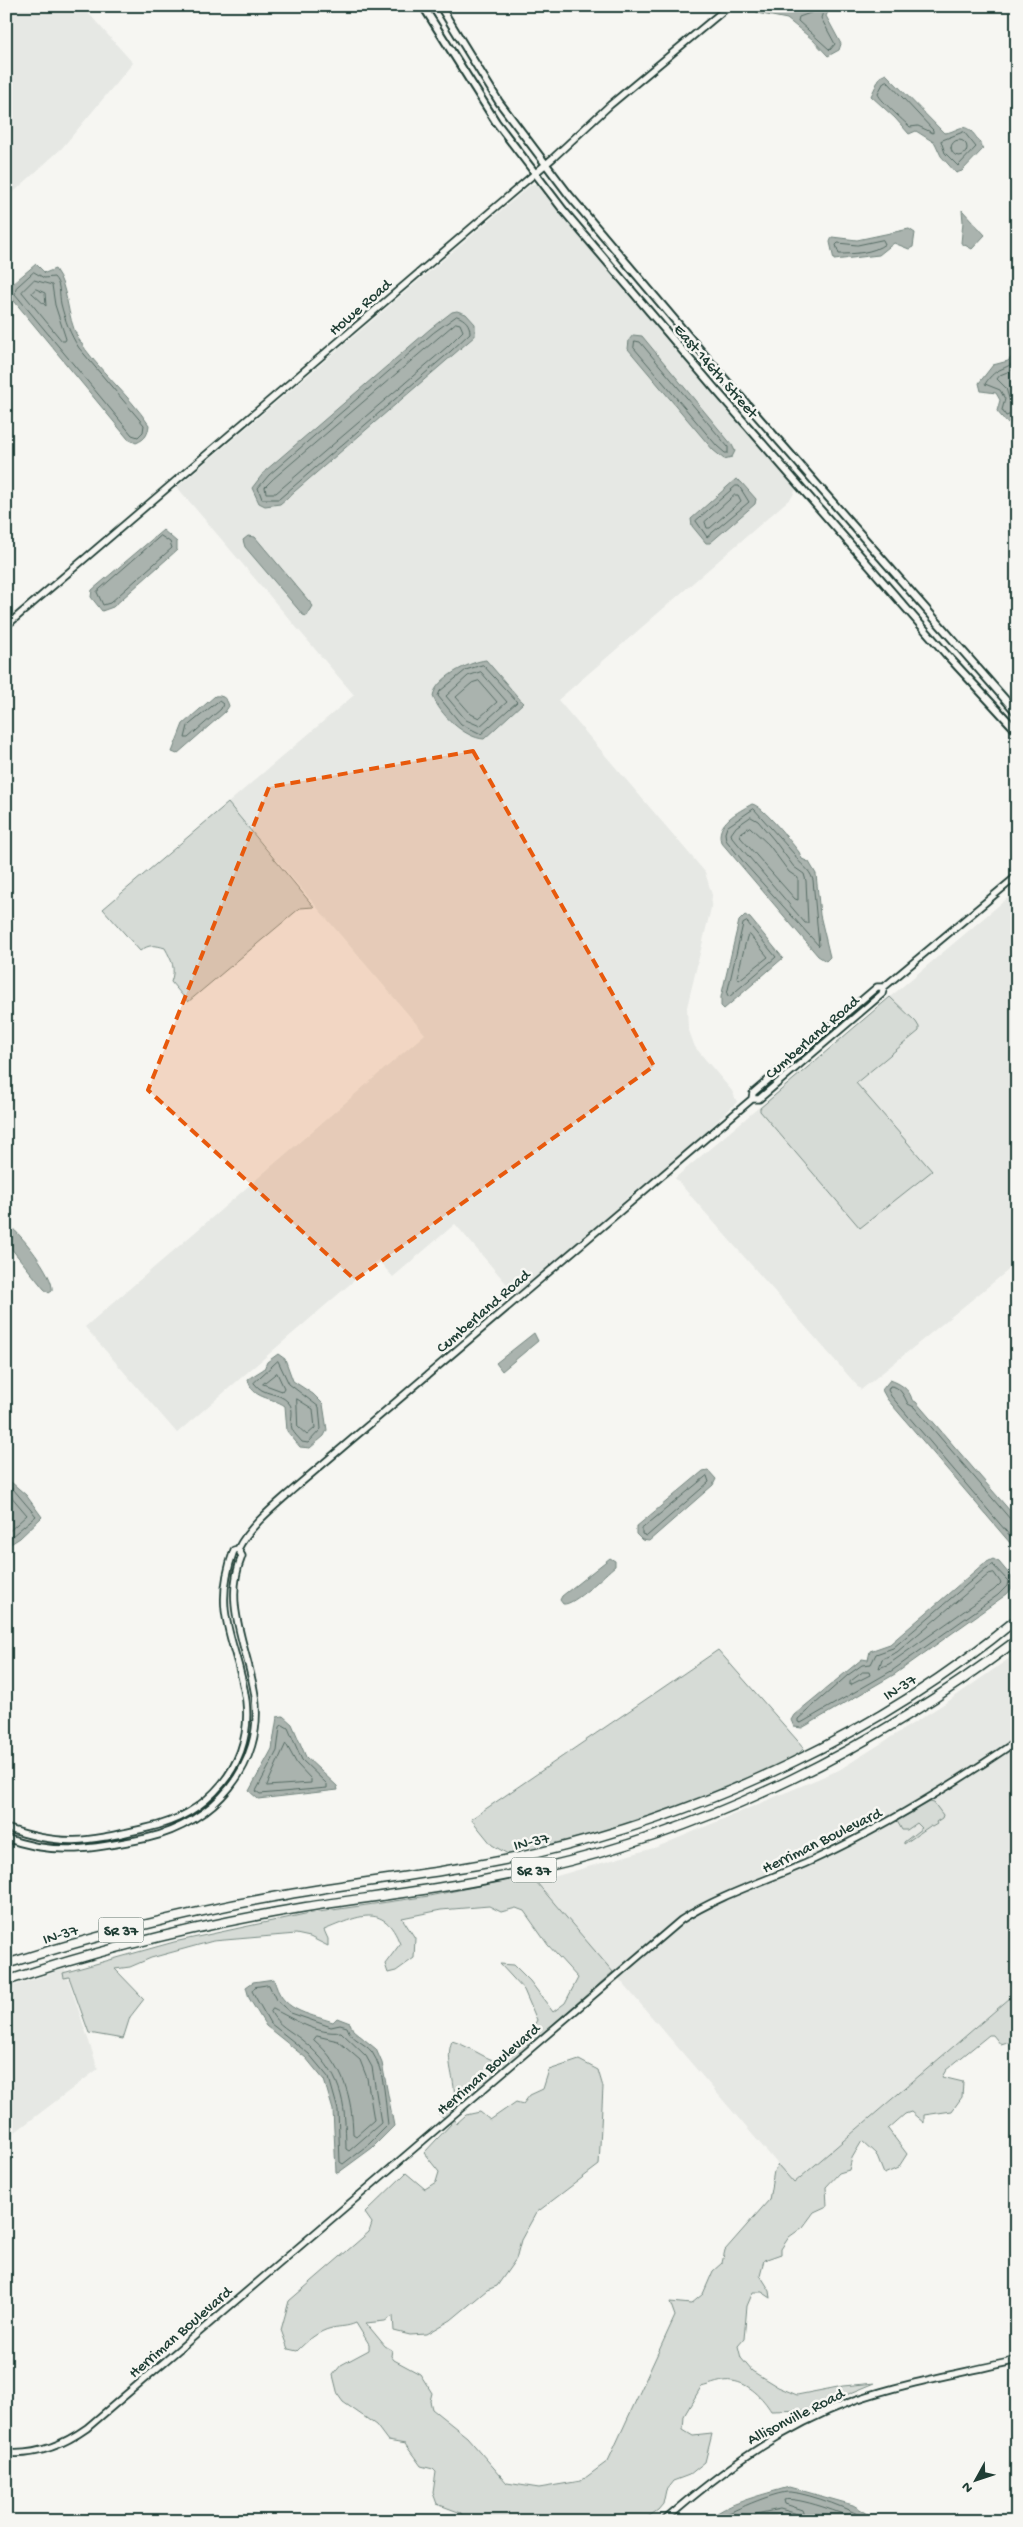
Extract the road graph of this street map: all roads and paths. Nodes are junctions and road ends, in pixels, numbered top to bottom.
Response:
1 (423, 6) edge
2 (440, 6) edge
3 (730, 6) edge
4 (545, 164) junction
5 (534, 174) junction
6 (6, 626) edge
7 (1017, 713) edge
8 (1017, 731) edge
9 (1017, 876) edge
10 (238, 1549) junction
11 (1017, 1619) edge
12 (1017, 1640) edge
13 (1017, 1741) edge
14 (6, 1828) edge
15 (6, 1838) edge
16 (56, 1948) junction
17 (6, 1960) edge
18 (6, 1964) edge
19 (6, 1981) edge
20 (1017, 2360) edge
21 (6, 2453) edge
22 (664, 2521) edge

1 - 5 main road, East 146th Street
2 - 4 main road, East 146th Street
3 - 4 street, Howe Road
4 - 5 street, Howe Road
4 - 7 main road, East 146th Street
5 - 6 street, Howe Road
5 - 8 main road, East 146th Street
9 - 10 street, Cumberland Road
10 - 14 street, Cumberland Road
10 - 15 street
11 - 16 highway, IN-37 / SR 37
12 - 19 highway, IN-37 / SR 37
13 - 21 street, Herriman Boulevard
16 - 17 highway
16 - 18 highway, IN-37 / SR 37
20 - 22 street, Allisonville Road

